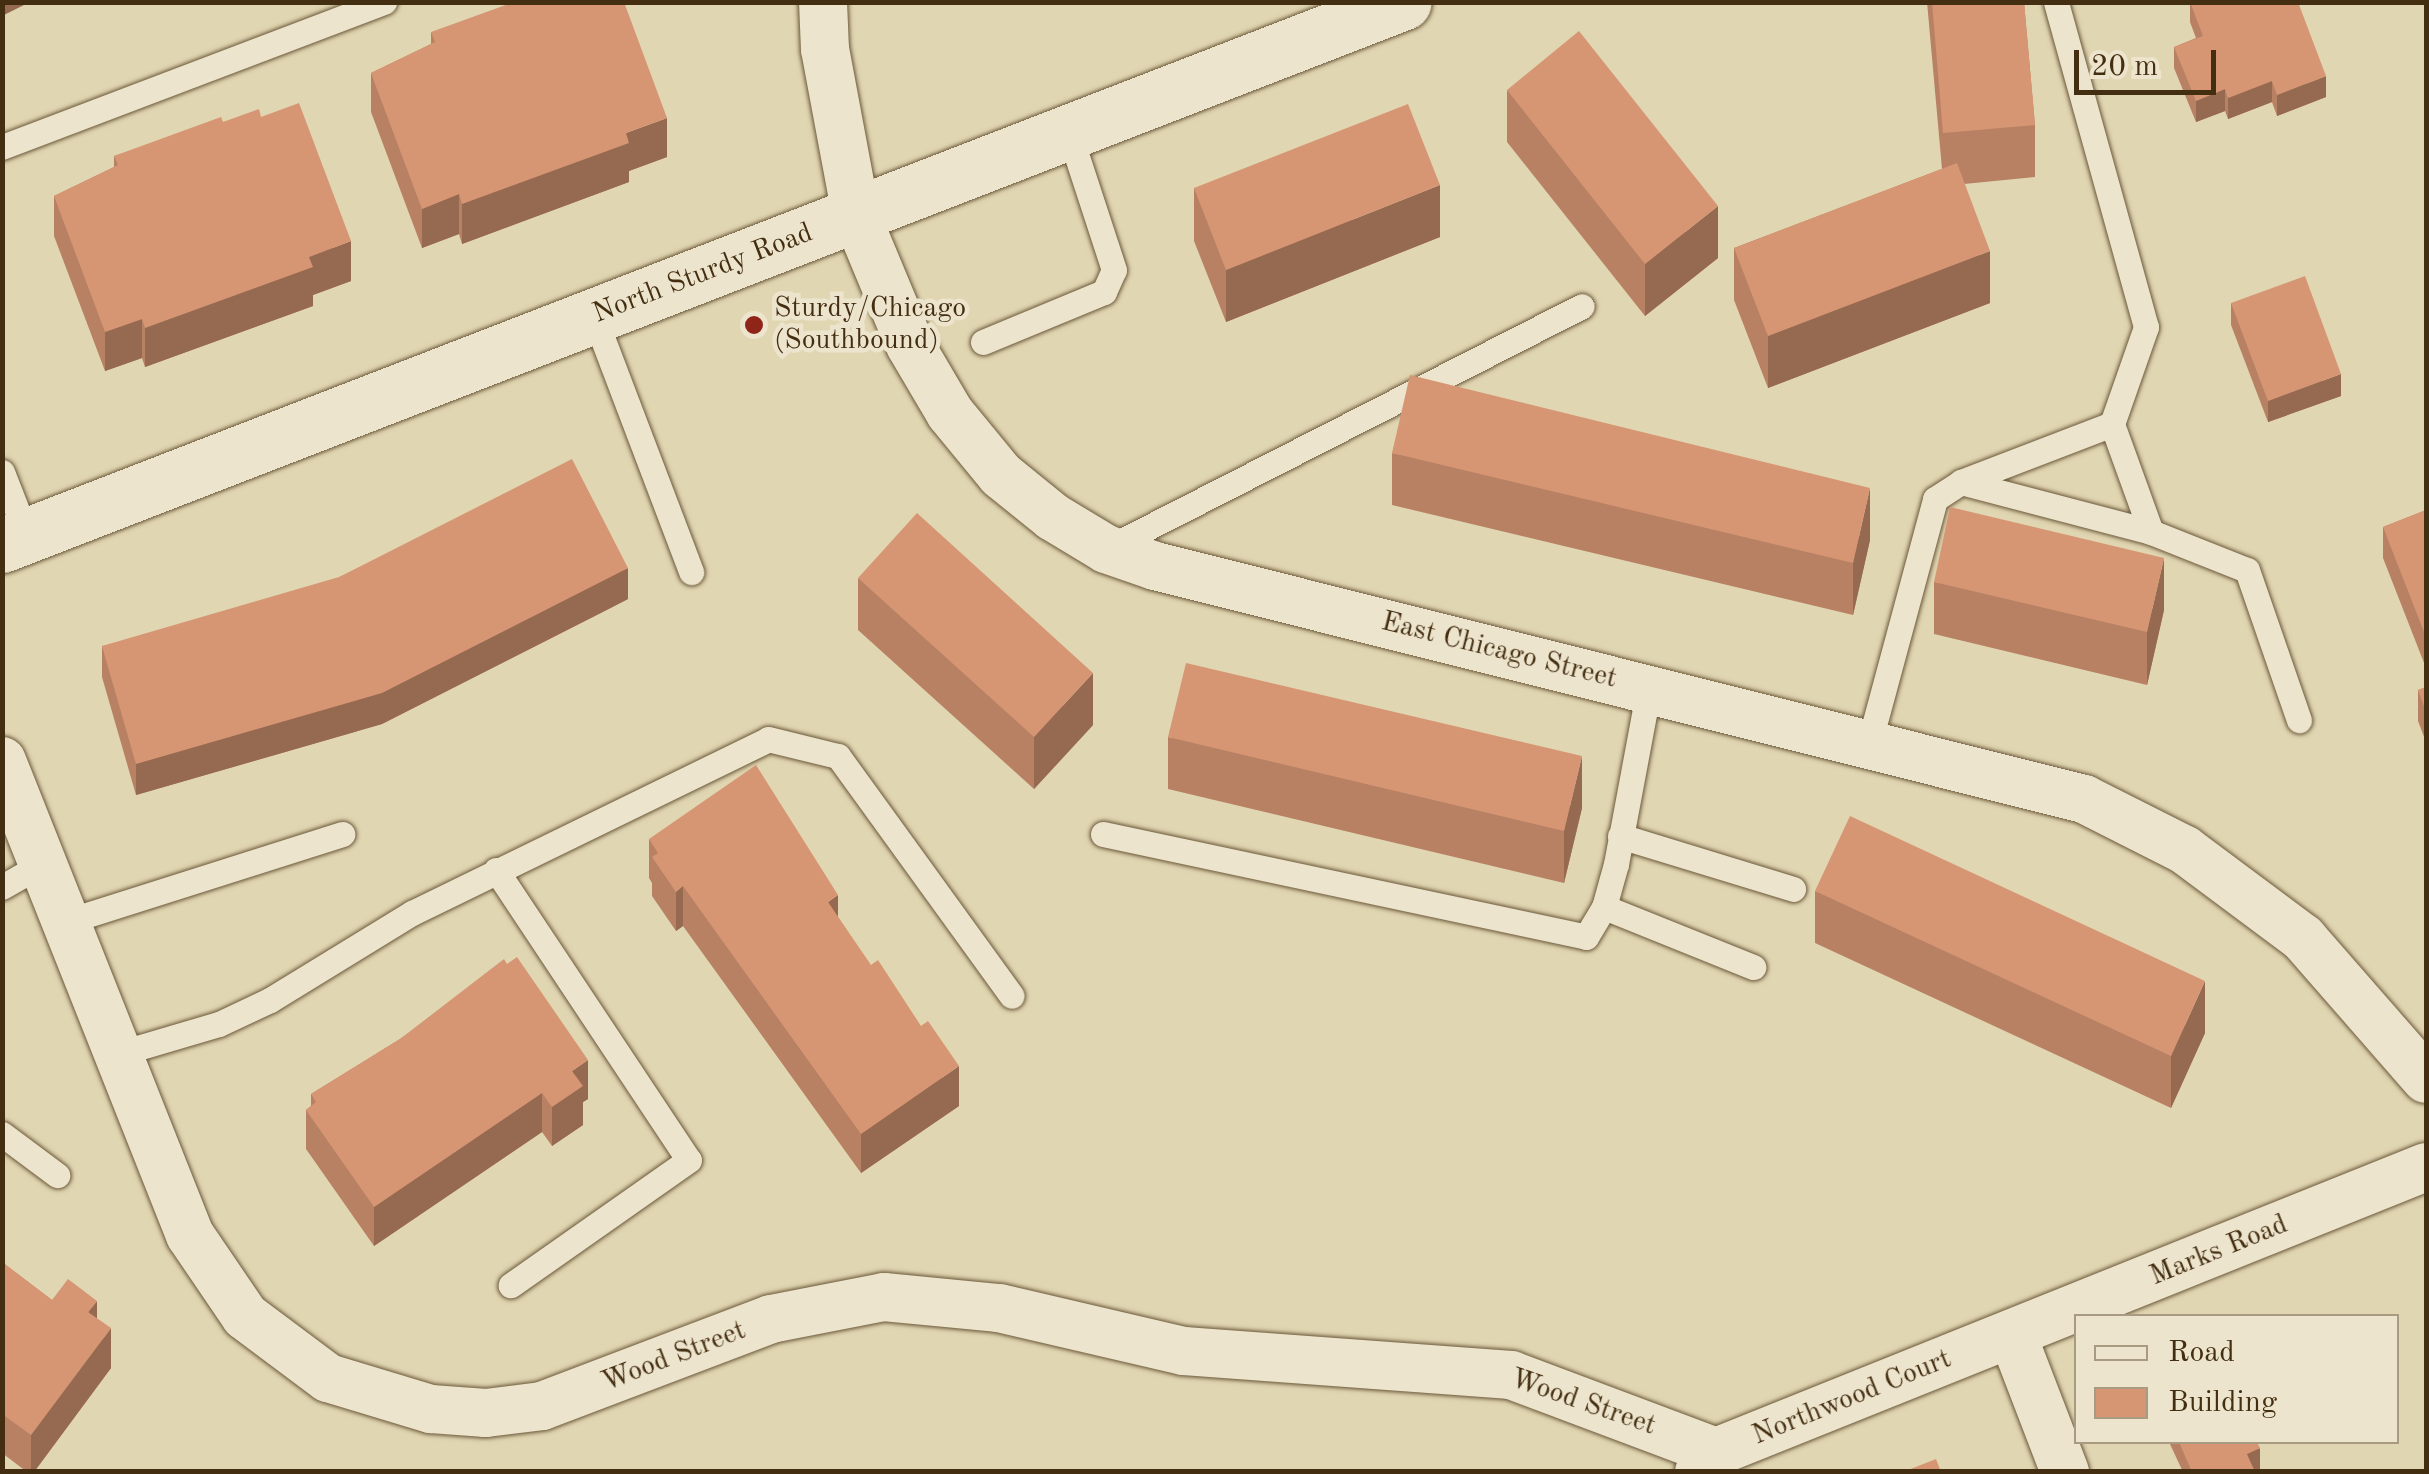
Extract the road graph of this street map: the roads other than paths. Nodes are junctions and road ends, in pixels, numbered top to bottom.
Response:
1 (384, 2) edge
2 (823, 2) edge
3 (2056, 2) edge
4 (1376, 8) edge
5 (1069, 132) junction
6 (2, 147) edge
7 (856, 215) junction
8 (1582, 306) dead end
9 (594, 316) junction
10 (982, 342) dead end
11 (2112, 424) junction
12 (2, 472) edge
13 (1961, 482) junction
14 (2151, 532) junction
15 (15, 540) edge
16 (1106, 549) junction
17 (691, 572) dead end
18 (1649, 688) junction
19 (2299, 720) dead end
20 (1869, 744) junction
21 (2, 761) edge
22 (342, 834) dead end
23 (1103, 834) dead end
24 (1620, 836) junction
25 (496, 870) junction
26 (22, 876) edge
27 (1793, 889) dead end
28 (1604, 907) junction
29 (65, 922) junction
30 (1752, 967) dead end
31 (1012, 996) dead end
32 (117, 1054) junction
33 (2426, 1078) edge
34 (2, 1134) edge
35 (2426, 1167) edge
36 (57, 1174) dead end
37 (510, 1286) dead end
38 (2012, 1334) junction
39 (1707, 1462) edge
40 (2065, 1472) edge

1 - 6 lane
2 - 7 street, East Chicago Street
3 - 11 lane
4 - 5 street, North Sturdy Road
5 - 7 street, North Sturdy Road
5 - 10 lane
7 - 9 street, North Sturdy Road
7 - 16 street, East Chicago Street
8 - 16 lane
9 - 15 street, North Sturdy Road
9 - 17 lane
11 - 13 lane
11 - 14 lane
12 - 15 lane
13 - 14 lane
13 - 20 lane
14 - 19 lane
16 - 18 street, East Chicago Street
18 - 20 street, East Chicago Street
18 - 24 lane
20 - 33 street, East Chicago Street
21 - 26 street, Wood Street
22 - 29 lane
23 - 28 lane
24 - 27 lane
24 - 28 lane
25 - 31 lane
25 - 32 lane
25 - 37 lane
26 - 29 street, Wood Street
28 - 30 lane
29 - 32 street, Wood Street
32 - 39 street, Wood Street
34 - 36 lane
35 - 38 street, Marks Road
38 - 39 street, Northwood Court
38 - 40 street

